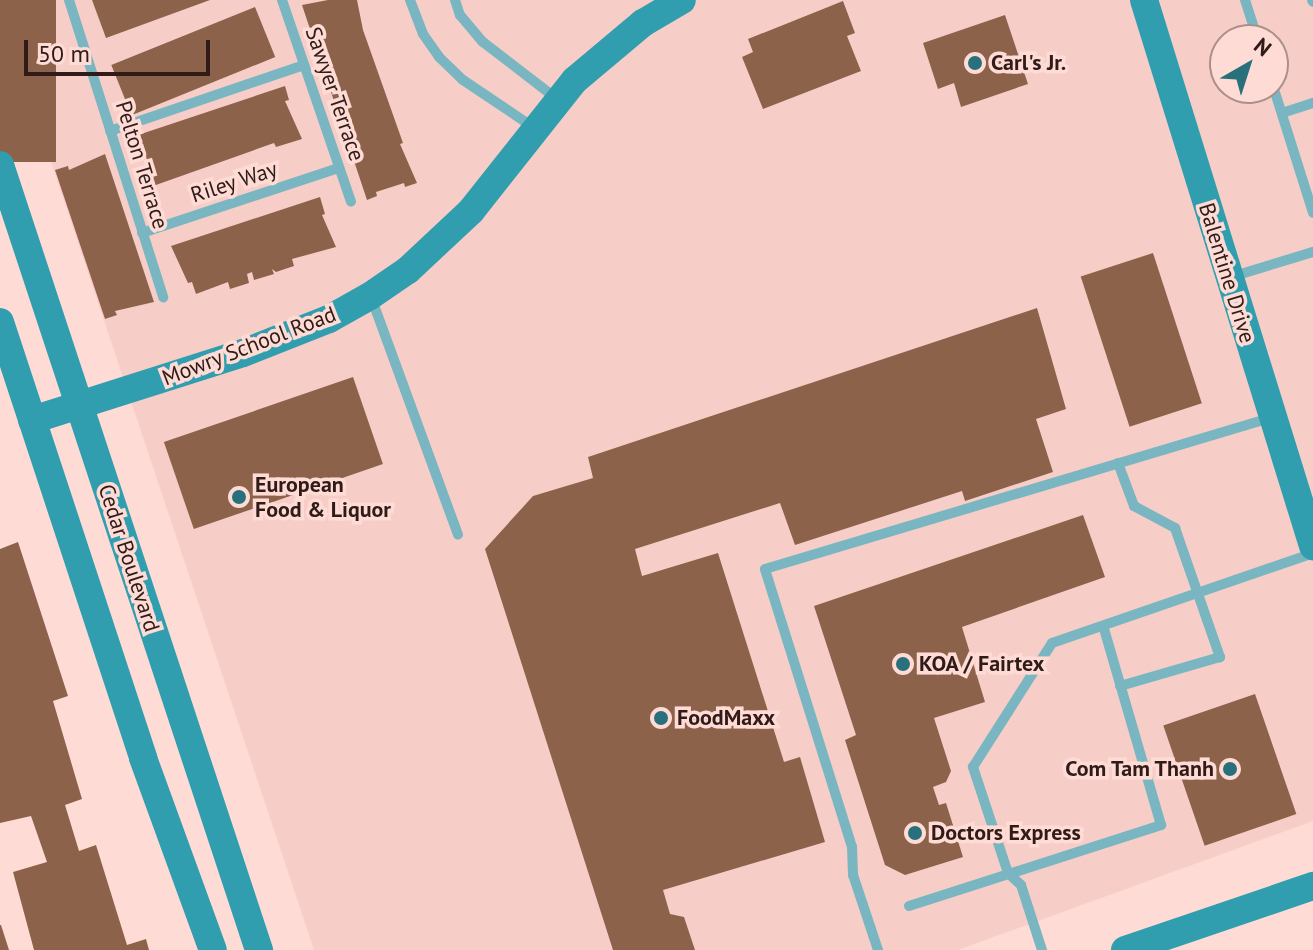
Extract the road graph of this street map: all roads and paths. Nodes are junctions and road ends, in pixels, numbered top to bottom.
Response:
1 (69, 0) edge
2 (282, 0) edge
3 (410, 0) edge
4 (455, 0) edge
5 (682, 0) edge
6 (1144, 0) edge
7 (1245, 0) edge
8 (1253, 24) edge
9 (304, 65) junction
10 (558, 100) junction
11 (1313, 103) edge
12 (1279, 104) edge
13 (1282, 113) junction
14 (535, 128) junction
15 (110, 131) junction
16 (0, 165) edge
17 (339, 168) junction
18 (351, 202) dead end
19 (1313, 213) edge
20 (142, 233) junction
21 (1313, 252) edge
22 (1229, 277) junction
23 (370, 296) junction
24 (163, 297) dead end
25 (0, 322) edge
26 (79, 406) junction
27 (1272, 418) junction
28 (32, 420) junction
29 (1118, 463) junction
30 (458, 535) dead end
31 (1313, 546) edge
32 (1313, 553) edge
33 (1197, 593) junction
34 (1103, 626) junction
35 (1120, 686) junction
36 (1008, 873) junction
37 (1313, 886) edge
38 (909, 906) dead end
39 (213, 950) edge
40 (259, 950) edge
41 (878, 950) edge
42 (1042, 950) edge
43 (1125, 950) edge

1 - 15 lane, Pelton Terrace
2 - 9 lane, Sawyer Terrace
3 - 14 lane
4 - 10 lane
5 - 10 main road, Mowry School Road
6 - 22 main road, Balentine Drive
7 - 8 lane
9 - 15 lane
9 - 17 lane, Sawyer Terrace
10 - 14 main road, Mowry School Road
11 - 13 lane
12 - 13 lane
13 - 19 lane
14 - 23 main road, Mowry School Road
15 - 20 lane, Pelton Terrace
16 - 26 main road, Cedar Boulevard
17 - 18 lane, Sawyer Terrace
17 - 20 lane, Riley Way
20 - 24 lane, Pelton Terrace
21 - 22 lane
22 - 27 main road, Balentine Drive
23 - 26 main road, Mowry School Road
23 - 30 lane
25 - 28 main road
26 - 28 main road, Mowry School Road
26 - 40 main road, Cedar Boulevard
27 - 29 lane
27 - 31 main road, Balentine Drive
28 - 39 main road
29 - 33 lane
29 - 41 lane
32 - 33 lane
33 - 34 lane
33 - 35 lane
34 - 35 lane
34 - 36 lane
35 - 36 lane
36 - 38 lane
36 - 42 lane
37 - 43 main road

